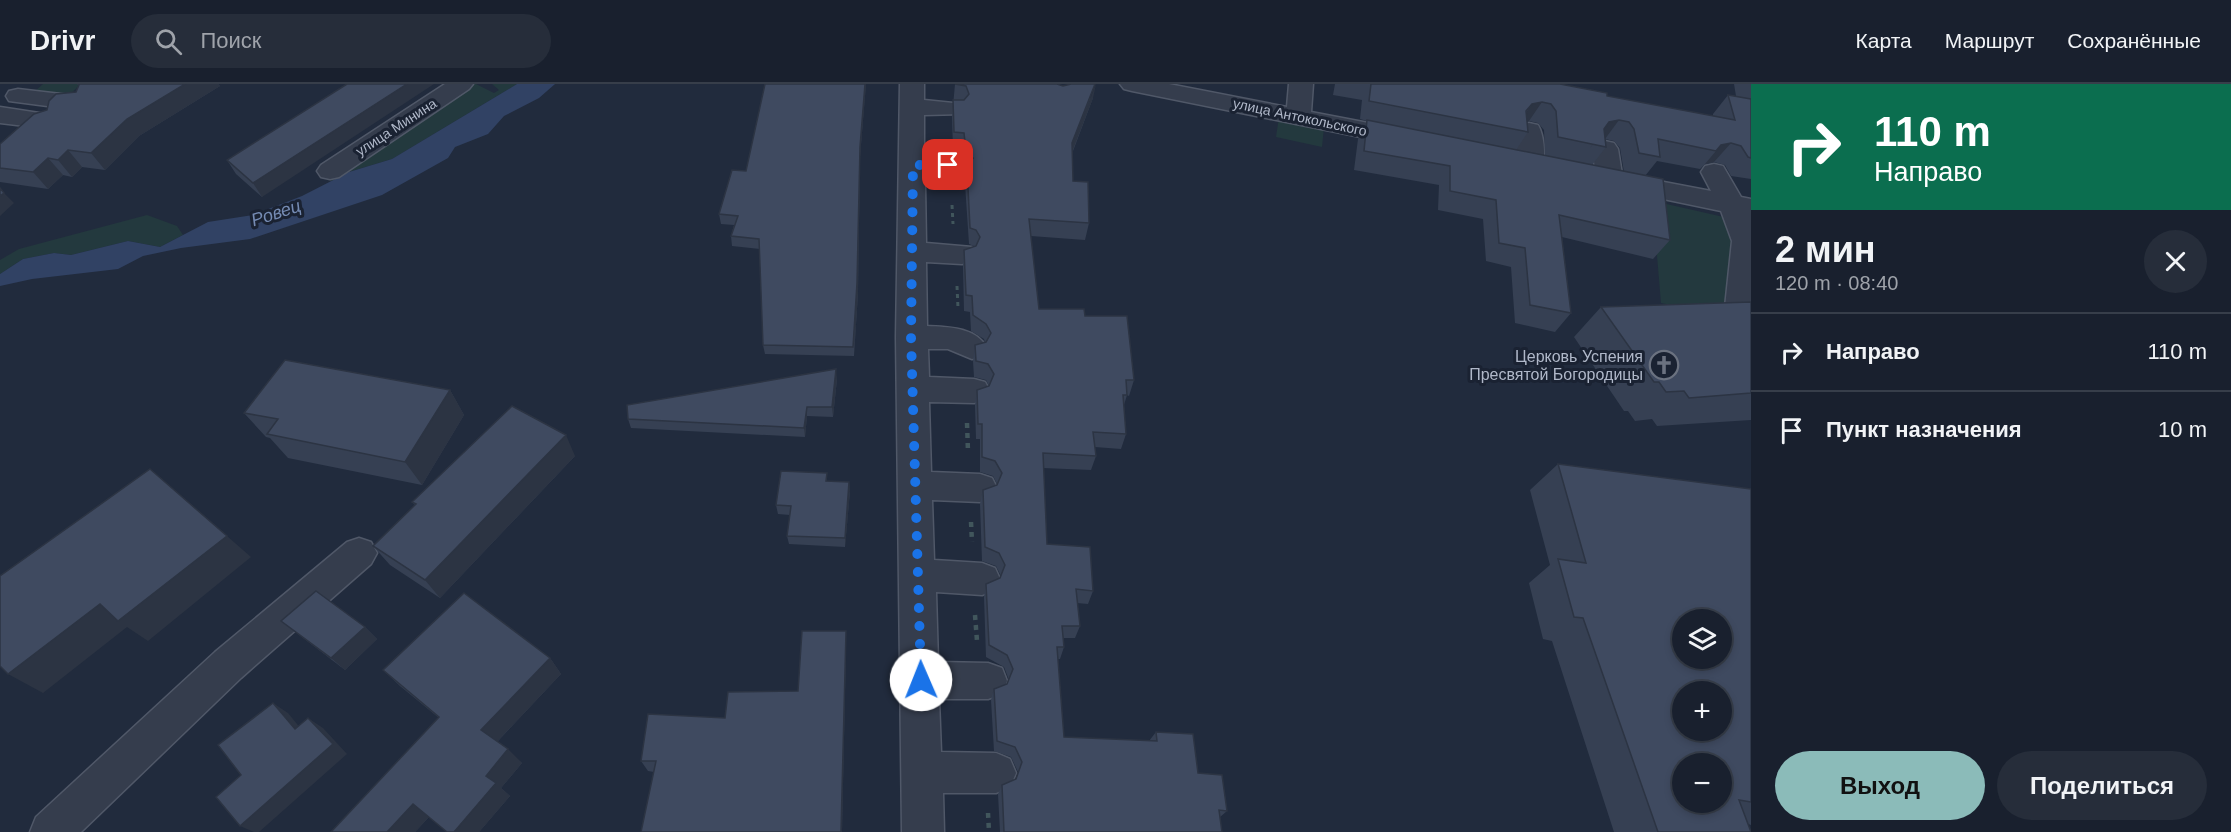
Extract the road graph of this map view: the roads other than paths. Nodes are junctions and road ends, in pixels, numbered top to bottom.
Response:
1 (461, 84) edge
2 (1132, 84) edge
3 (1311, 88) edge
4 (24, 90) edge
5 (1221, 92) edge
6 (912, 95) edge
7 (78, 103) edge
8 (1388, 107) edge
9 (954, 109) edge
10 (0, 114) edge
11 (1307, 118) junction
12 (58, 122) edge
13 (1345, 126) junction
14 (1529, 131) edge
15 (1407, 139) junction
16 (1605, 149) edge
17 (1343, 151) dead end
18 (1531, 164) edge
19 (1407, 165) edge
20 (330, 171) dead end
21 (913, 171) junction
22 (955, 171) dead end
23 (1714, 172) dead end
24 (1741, 177) dead end
25 (1744, 207) edge
26 (913, 252) junction
27 (962, 254) edge
28 (912, 327) junction
29 (1751, 331) edge
30 (912, 382) junction
31 (916, 485) junction
32 (981, 488) edge
33 (359, 553) dead end
34 (919, 575) junction
35 (982, 579) dead end
36 (921, 680) junction
37 (988, 681) dead end
38 (922, 772) junction
39 (996, 773) dead end
40 (51, 832) edge
41 (923, 832) edge

1 - 20 street, улица Минина
2 - 5 street, улица Антокольского
3 - 11 street
4 - 7 street
4 - 10 street
5 - 11 street, улица Антокольского
6 - 9 street
6 - 21 street
8 - 15 street
10 - 12 street
11 - 13 street, улица Антокольского
13 - 15 street, улица Антокольского
13 - 17 street
14 - 18 street
15 - 19 street
16 - 25 street
21 - 22 street
21 - 26 street
23 - 25 street
24 - 25 street
25 - 29 street
26 - 27 street
26 - 28 street
28 - 30 street
28 - 30 street
30 - 31 street
31 - 32 street
31 - 34 street
33 - 40 street
34 - 35 street
34 - 36 street
36 - 37 street
36 - 38 street
38 - 39 street
38 - 41 street

